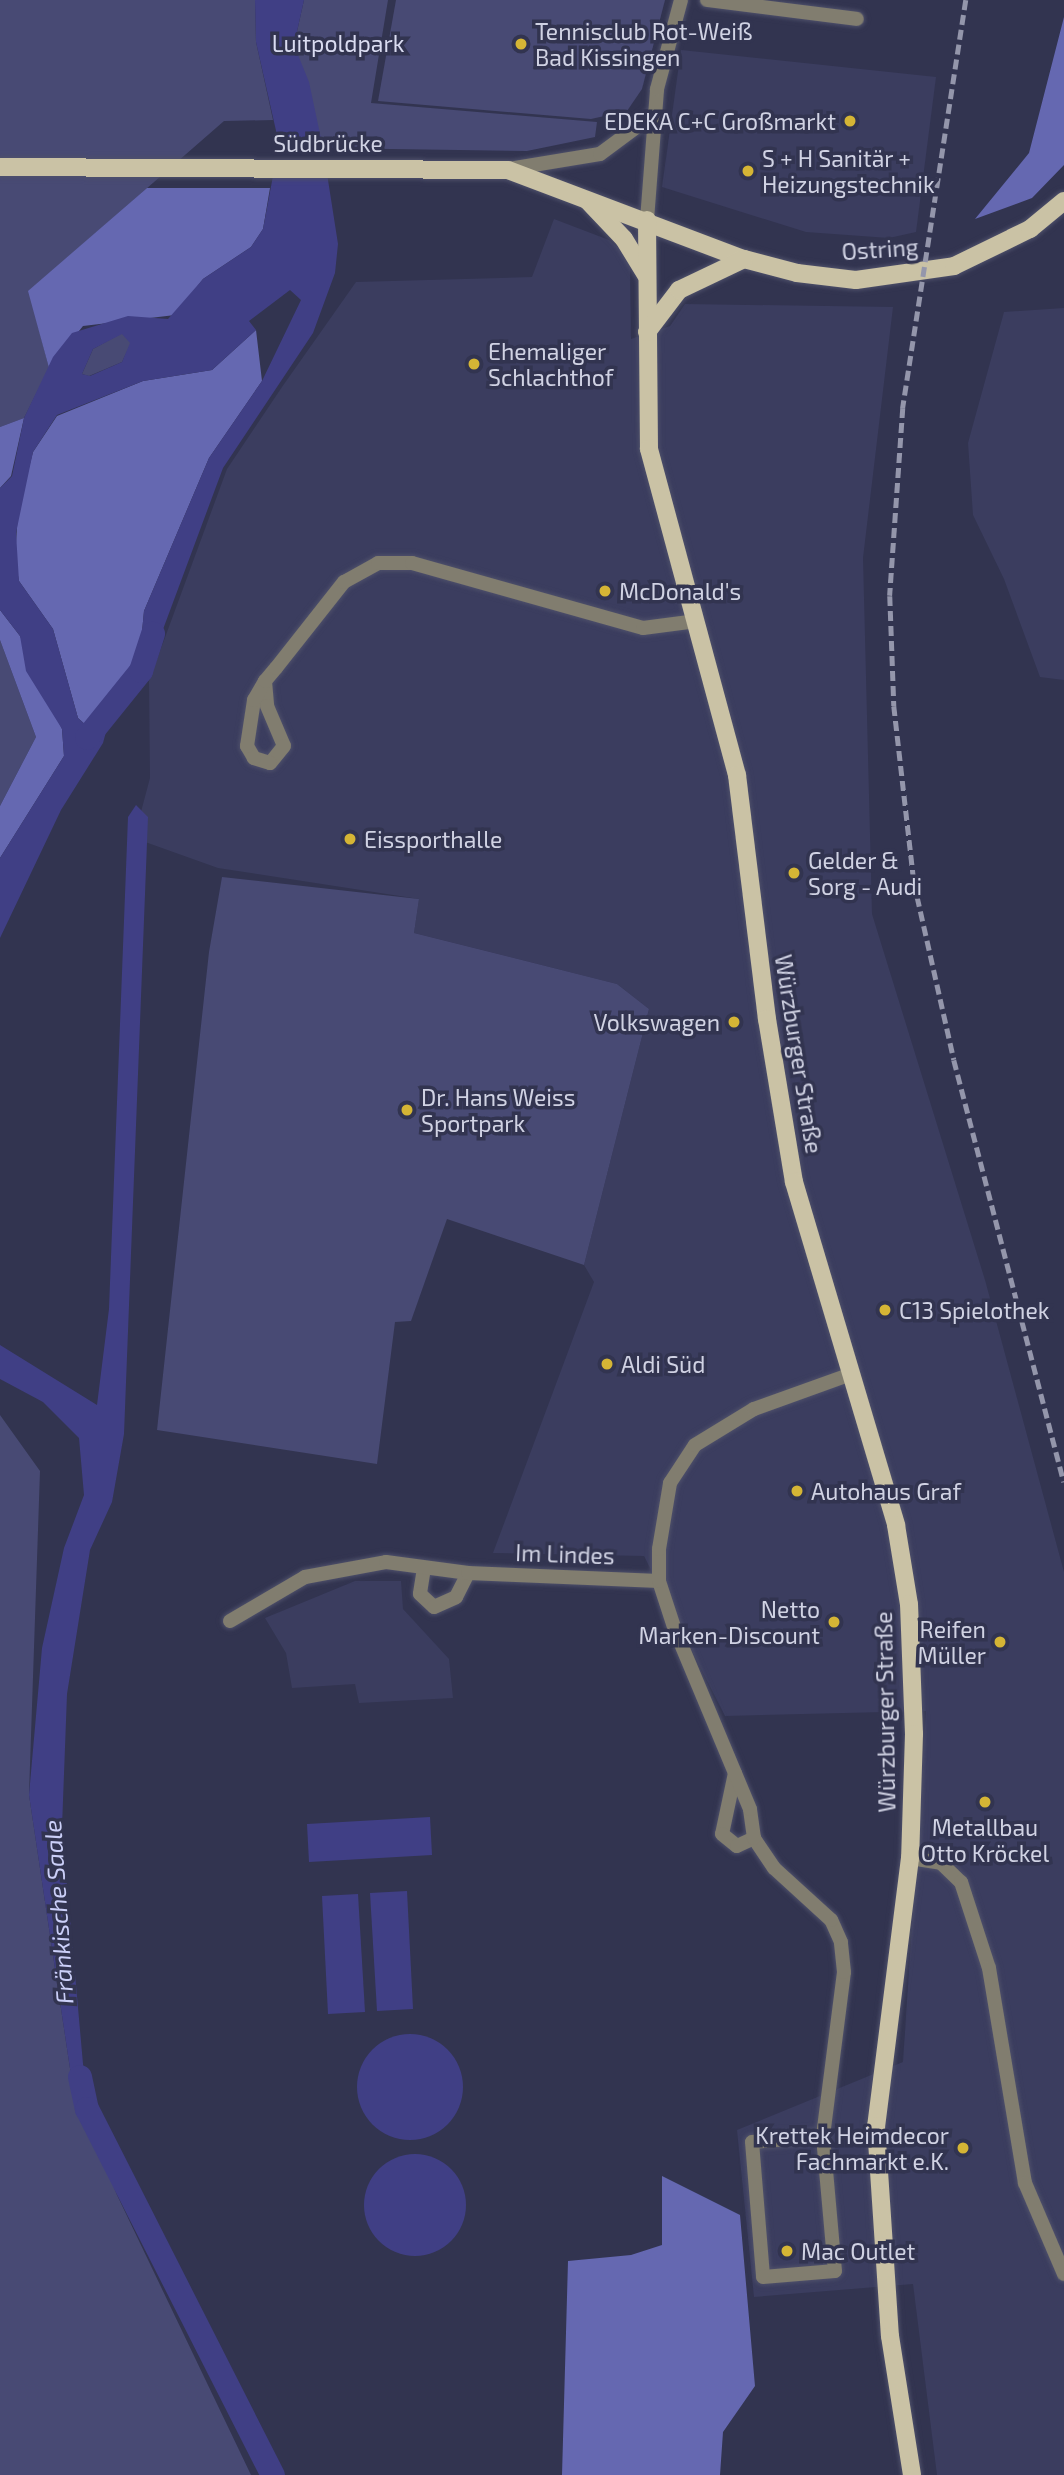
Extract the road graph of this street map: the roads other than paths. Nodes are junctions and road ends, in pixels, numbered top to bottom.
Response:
1 (681, 0) edge
2 (707, 0) edge
3 (857, 19) dead end
4 (654, 114) junction
5 (0, 167) edge
6 (508, 170) junction
7 (580, 194) junction
8 (1062, 208) edge
9 (647, 220) junction
10 (744, 259) junction
11 (647, 278) junction
12 (646, 333) junction
13 (698, 621) junction
14 (265, 681) junction
15 (850, 1374) junction
16 (424, 1568) junction
17 (468, 1573) junction
18 (659, 1581) junction
19 (230, 1621) dead end
20 (735, 1773) junction
21 (754, 1838) junction
22 (910, 1858) junction
23 (823, 2136) junction
24 (1064, 2274) edge
25 (912, 2475) edge

1 - 4 street
2 - 3 street
4 - 6 street
4 - 9 street
5 - 6 main road, Südbrücke
6 - 7 main road, Südbrücke
7 - 9 main road, Südbrücke
7 - 11 main road
8 - 10 main road, Ostring
9 - 10 main road, Ostring
9 - 11 main road, Würzburger Straße
10 - 12 main road
11 - 12 main road, Würzburger Straße
12 - 13 main road, Würzburger Straße
13 - 14 street
13 - 15 main road, Würzburger Straße
14 - 14 street
15 - 18 street
15 - 22 main road, Würzburger Straße
16 - 17 street, Im Lindes
16 - 17 street
16 - 19 street, Im Lindes
17 - 18 street, Im Lindes
18 - 20 street
20 - 21 street
20 - 21 street
21 - 23 street
22 - 24 street
22 - 25 main road, Würzburger Straße
23 - 23 street

